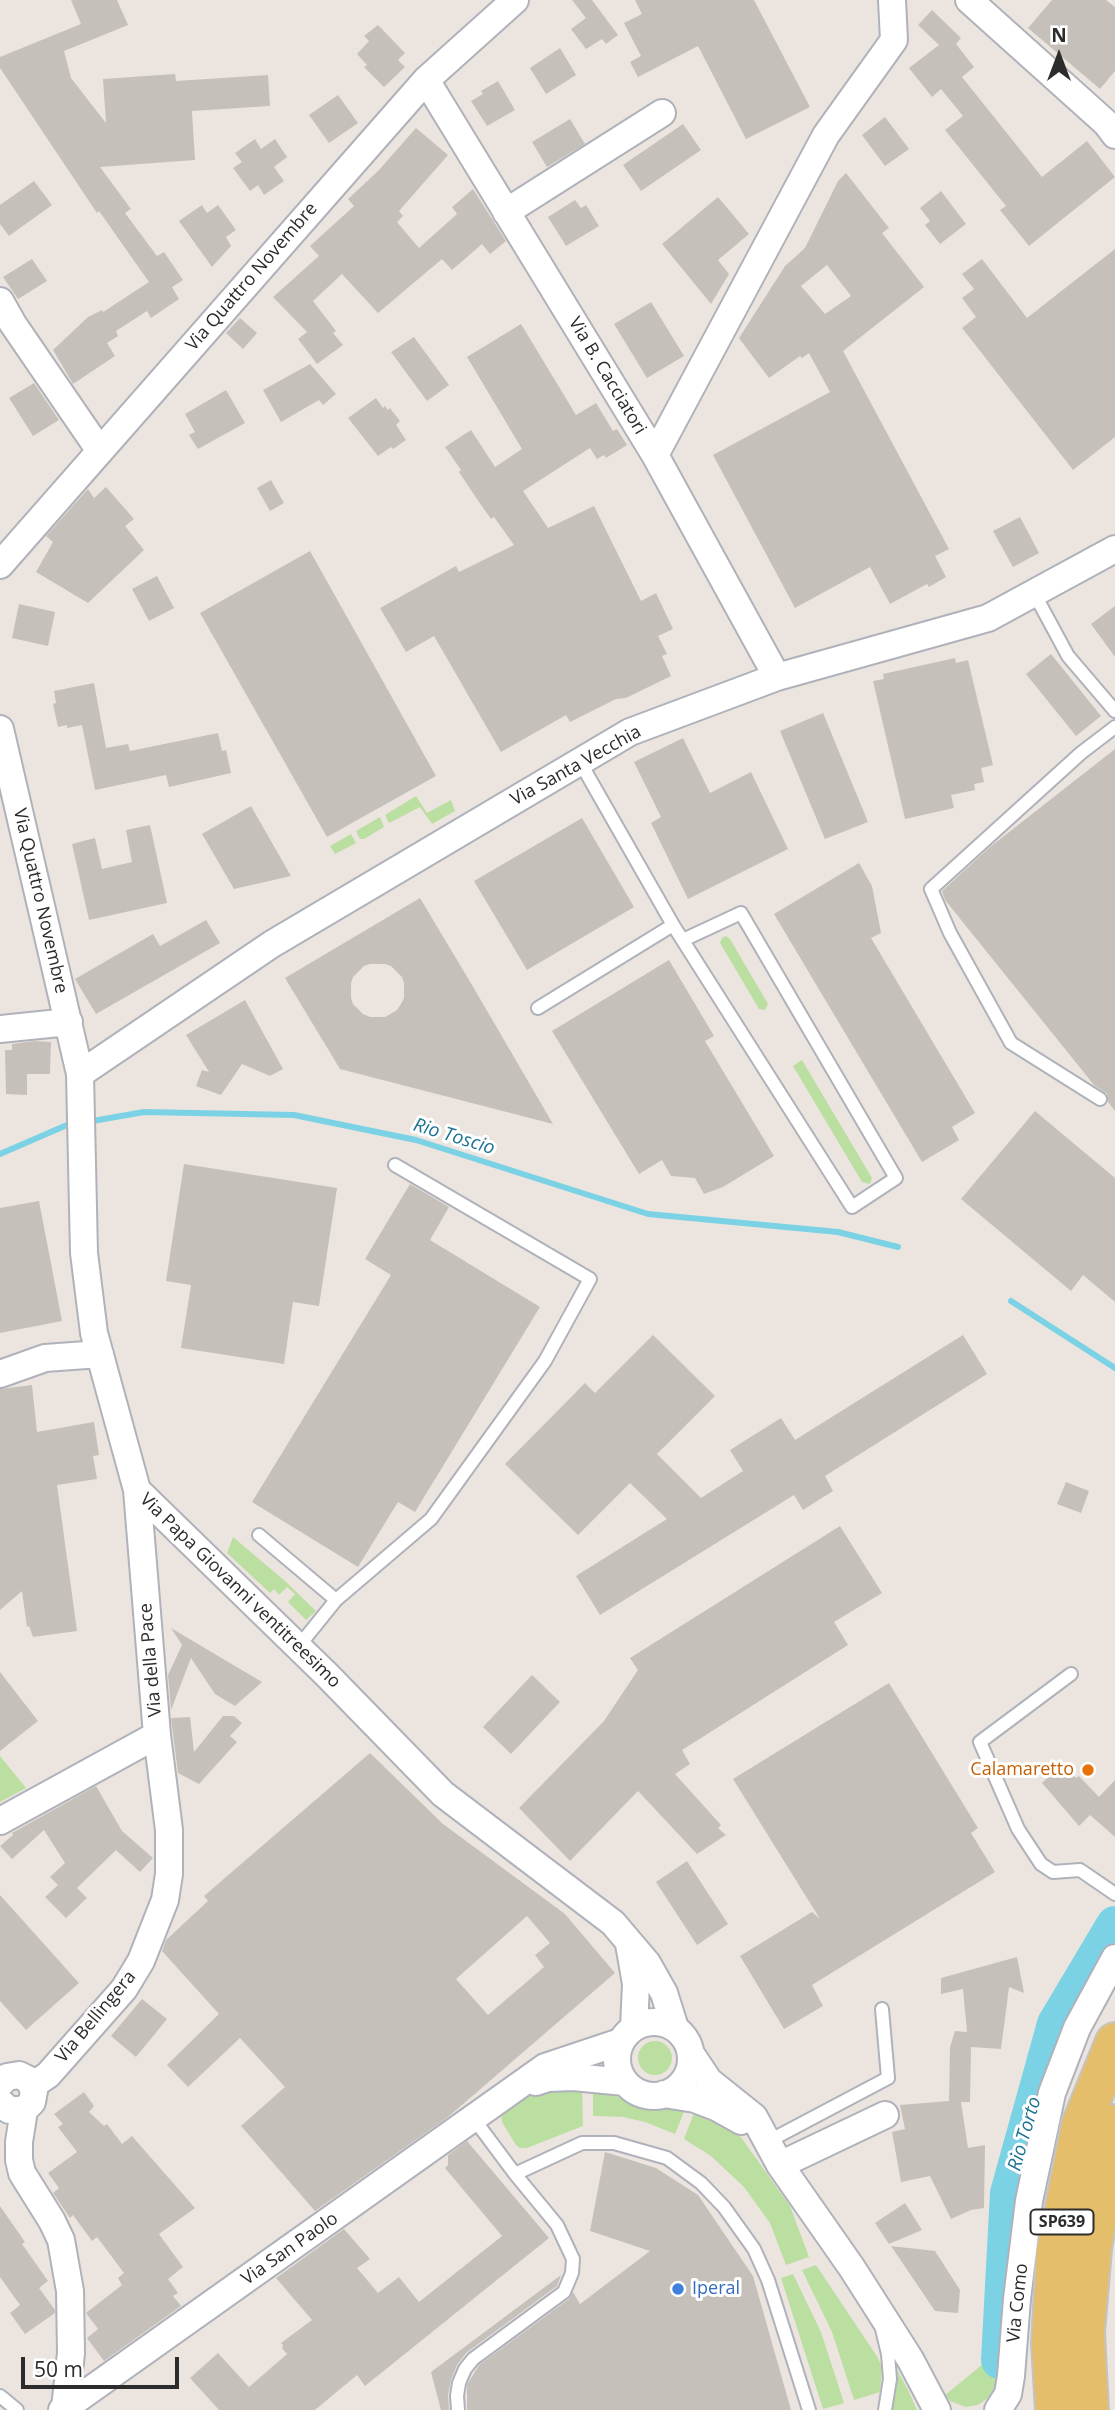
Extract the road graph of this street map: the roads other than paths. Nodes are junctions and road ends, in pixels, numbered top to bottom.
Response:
1 (515, 0) edge
2 (892, 0) edge
3 (969, 0) edge
4 (426, 80) junction
5 (662, 113) dead end
6 (1115, 135) edge
7 (506, 212) junction
8 (0, 301) edge
9 (100, 451) junction
10 (655, 455) junction
11 (1115, 549) edge
12 (0, 565) edge
13 (1034, 593) junction
14 (777, 677) junction
15 (1115, 711) edge
16 (1115, 727) edge
17 (0, 729) edge
18 (580, 762) junction
19 (9, 810) edge
20 (673, 925) junction
21 (683, 940) junction
22 (538, 1008) dead end
23 (69, 1021) junction
24 (0, 1029) edge
25 (80, 1074) junction
26 (1100, 1099) dead end
27 (395, 1165) dead end
28 (100, 1354) junction
29 (0, 1374) edge
30 (137, 1490) junction
31 (258, 1535) dead end
32 (336, 1600) junction
33 (298, 1647) junction
34 (1071, 1674) dead end
35 (157, 1735) junction
36 (0, 1821) edge
37 (1115, 1894) edge
38 (629, 1942) junction
39 (1115, 1958) edge
40 (882, 2009) dead end
41 (675, 2028) junction
42 (627, 2035) junction
43 (1115, 2042) edge
44 (691, 2054) junction
45 (3, 2075) edge
46 (625, 2082) junction
47 (33, 2085) junction
48 (515, 2090) junction
49 (664, 2095) junction
50 (12, 2106) edge
51 (885, 2115) dead end
52 (474, 2119) junction
53 (1115, 2124) edge
54 (773, 2154) junction
55 (515, 2174) junction
56 (877, 2308) junction
57 (0, 2396) edge
58 (63, 2409) edge
59 (17, 2410) edge
60 (458, 2410) edge
61 (809, 2410) edge
62 (885, 2410) edge
63 (937, 2410) edge
64 (999, 2410) edge
65 (1055, 2410) edge
66 (1089, 2410) edge

1 - 4 street, Via Quattro Novembre
2 - 10 street
3 - 6 street
4 - 7 street, Via B. Cacciatori
4 - 9 street, Via Quattro Novembre
5 - 7 street
7 - 10 street, Via B. Cacciatori
8 - 9 street
9 - 12 street, Via Quattro Novembre
10 - 14 street, Via B. Cacciatori
11 - 13 street, Via Santa Vecchia
13 - 14 street, Via Santa Vecchia
13 - 15 lane
14 - 18 street, Via Santa Vecchia
16 - 26 lane
17 - 19 street, Via Quattro Novembre
18 - 20 lane
18 - 25 street, Via Santa Vecchia
19 - 23 street, Via Quattro Novembre
20 - 21 lane
20 - 22 lane
21 - 21 lane
23 - 24 street
23 - 25 street, Via Quattro Novembre
25 - 28 street, Via Papa Giovanni ventitreesimo
27 - 32 lane
28 - 29 street
28 - 30 street, Via Papa Giovanni ventitreesimo
30 - 33 street, Via Papa Giovanni ventitreesimo
30 - 35 street, Via della Pace
31 - 32 lane
32 - 33 lane
33 - 38 street, Via Papa Giovanni ventitreesimo
34 - 37 lane
35 - 36 street, Via della Pace
35 - 47 street, Via Bellingera
38 - 41 street, Via Papa Giovanni ventitreesimo
38 - 42 street
39 - 64 street, Via Como
40 - 54 lane
41 - 42 street
41 - 44 street
42 - 46 street
42 - 48 street, Via San Paolo
43 - 65 main road, SP639
44 - 49 street
44 - 54 street
45 - 47 street
46 - 48 street, Via San Paolo
46 - 49 street
47 - 50 street
48 - 52 street, Via San Paolo
49 - 54 street
50 - 58 street
51 - 54 street
52 - 55 lane
52 - 58 street, Via San Paolo
53 - 66 main road, SP639
54 - 56 street
55 - 60 lane
55 - 61 lane
56 - 62 lane
56 - 63 street
57 - 59 lane

